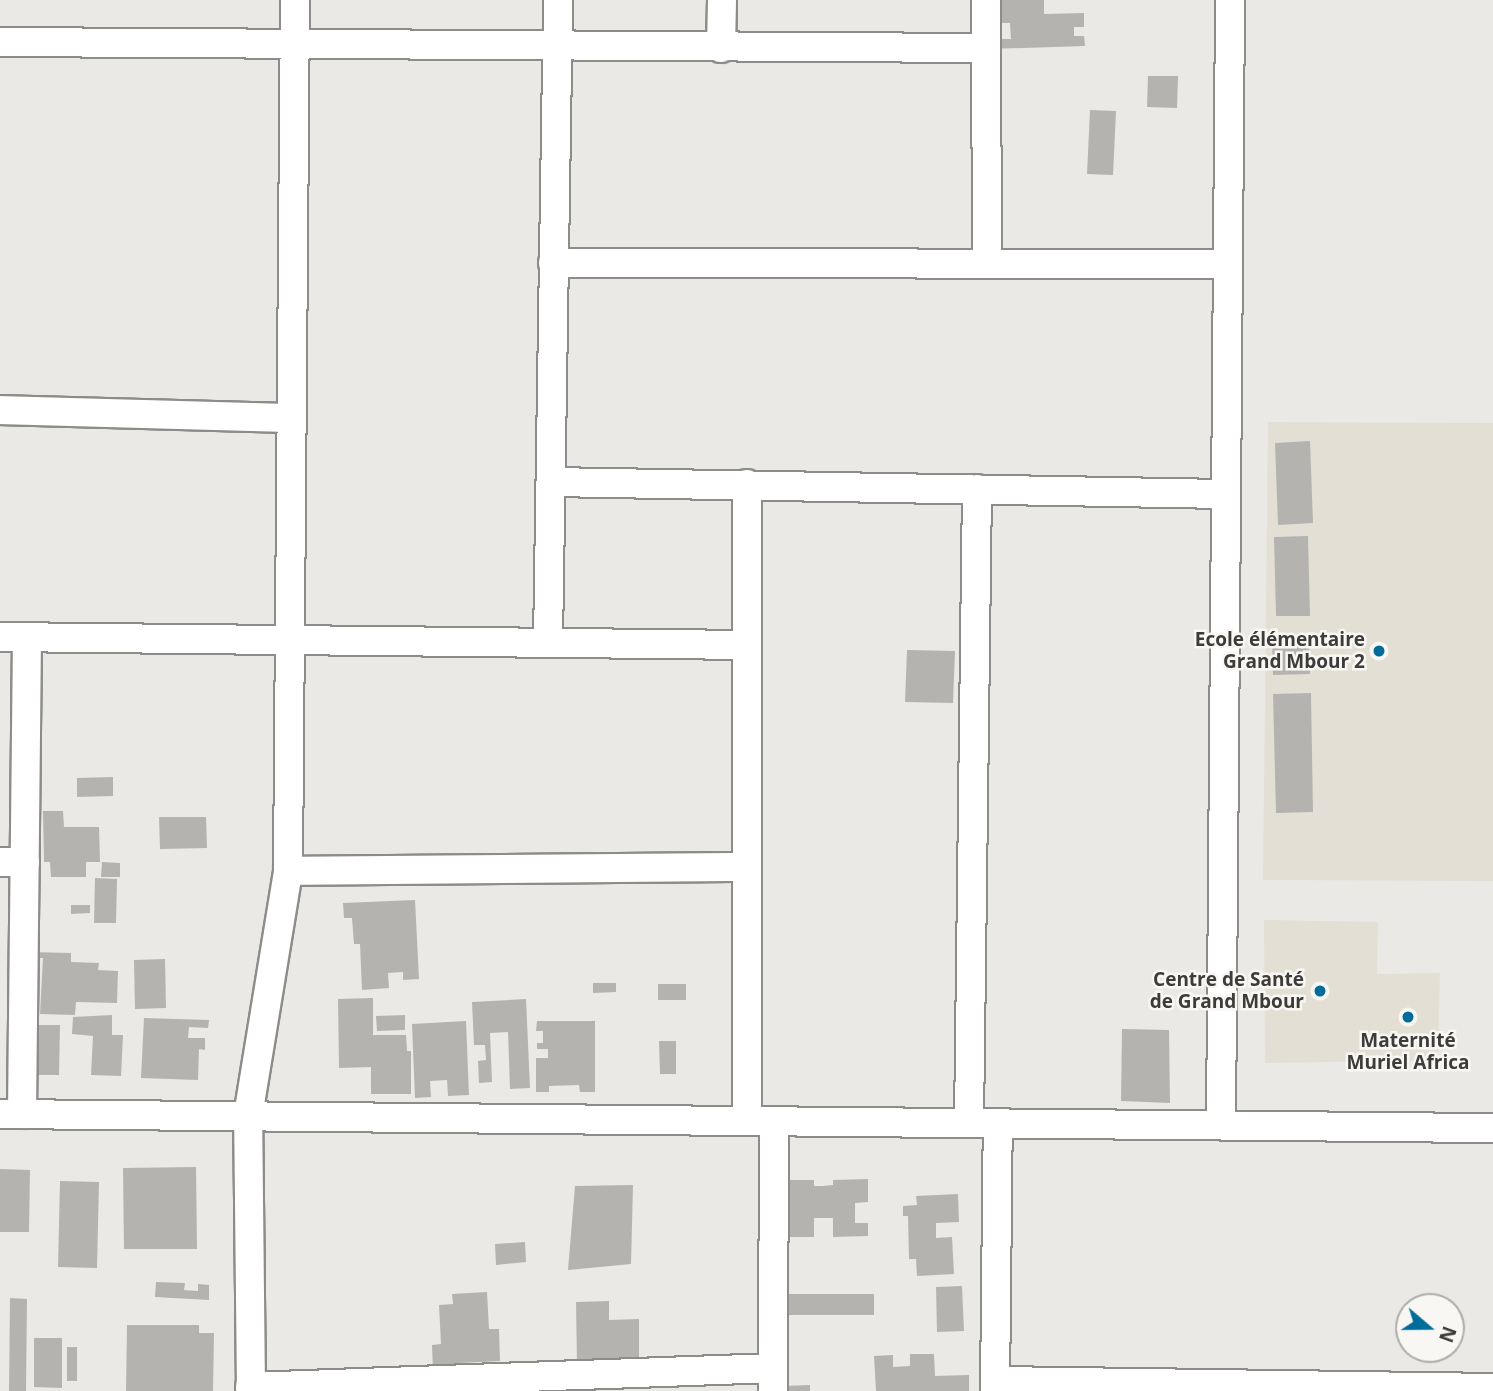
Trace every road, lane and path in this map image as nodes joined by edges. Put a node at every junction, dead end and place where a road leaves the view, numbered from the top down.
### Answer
1 (295, 0) edge
2 (558, 0) edge
3 (722, 0) edge
4 (986, 0) edge
5 (1230, 0) edge
6 (0, 42) edge
7 (295, 44) junction
8 (557, 45) junction
9 (721, 48) junction
10 (985, 48) junction
11 (553, 263) junction
12 (987, 263) junction
13 (1228, 264) junction
14 (0, 410) edge
15 (292, 418) junction
16 (551, 482) junction
17 (747, 484) junction
18 (977, 489) junction
19 (1226, 494) junction
20 (14, 637) edge
21 (290, 640) junction
22 (548, 643) junction
23 (747, 645) junction
24 (12, 862) edge
25 (747, 867) junction
26 (288, 871) junction
27 (11, 1114) edge
28 (248, 1116) junction
29 (760, 1121) junction
30 (969, 1123) junction
31 (998, 1123) junction
32 (1221, 1125) junction
33 (1493, 1128) edge
34 (773, 1380) edge
35 (995, 1386) edge
36 (1493, 1388) edge
37 (250, 1389) edge

1 - 7 street
2 - 8 street
3 - 9 street
4 - 10 street
5 - 13 street
6 - 7 street
7 - 8 street
7 - 15 street
8 - 9 street
8 - 11 street
9 - 10 street
10 - 12 street
11 - 12 street
11 - 16 street
12 - 13 street
13 - 19 street
14 - 15 street
15 - 21 street
16 - 17 street
16 - 22 street
17 - 18 street
17 - 23 street
18 - 19 street
18 - 30 street
19 - 32 street
20 - 21 street
20 - 24 street
21 - 22 street
21 - 26 street
22 - 23 street
23 - 25 street
24 - 27 street
25 - 26 street
25 - 29 street
26 - 28 street
27 - 28 street
28 - 29 street
28 - 37 street
29 - 30 street
29 - 34 street
30 - 31 street
31 - 32 street
31 - 35 street
32 - 33 street
34 - 37 street
35 - 36 street

